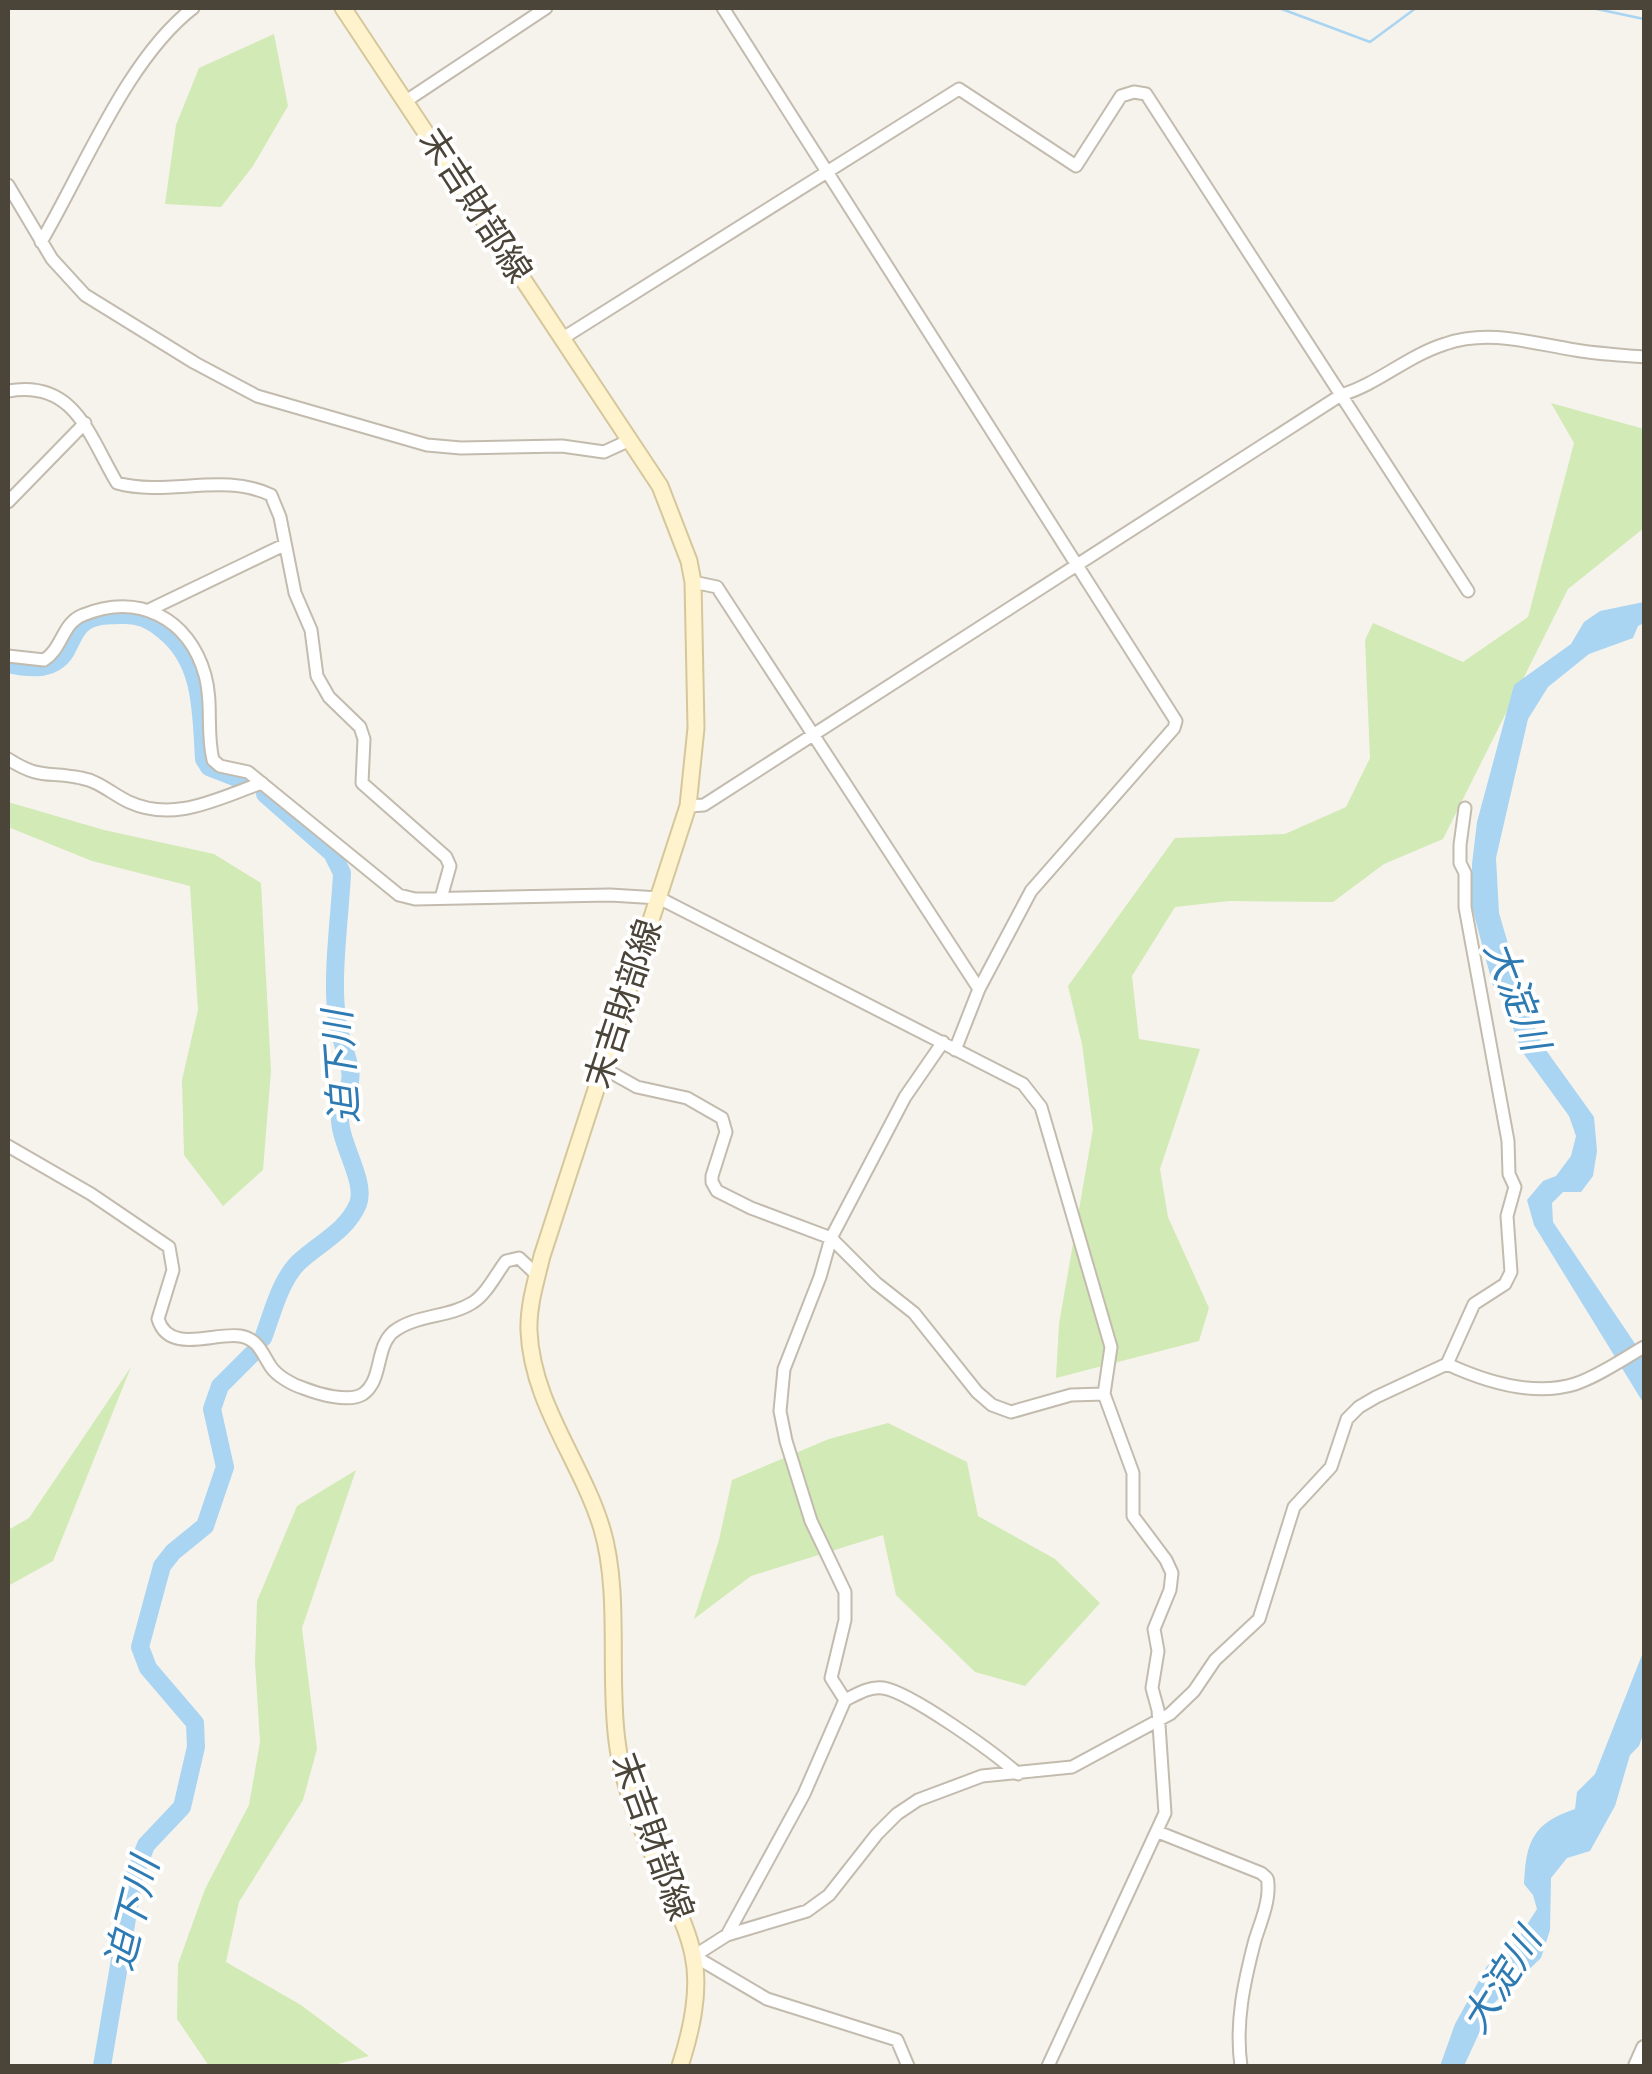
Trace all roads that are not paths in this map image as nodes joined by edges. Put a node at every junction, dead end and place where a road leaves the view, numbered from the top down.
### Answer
1 (193, 8) edge
2 (343, 8) edge
3 (546, 8) edge
4 (723, 8) edge
5 (406, 101) junction
6 (826, 171) junction
7 (8, 184) edge
8 (41, 242) junction
9 (562, 338) junction
10 (1644, 357) edge
11 (8, 391) edge
12 (1341, 395) junction
13 (85, 424) junction
14 (630, 440) junction
15 (8, 502) edge
16 (284, 545) junction
17 (1076, 564) junction
18 (694, 582) junction
19 (1468, 591) dead end
20 (151, 610) junction
21 (8, 656) edge
22 (812, 734) junction
23 (8, 759) edge
24 (262, 782) junction
25 (688, 806) junction
26 (1465, 808) dead end
27 (441, 898) junction
28 (659, 898) junction
29 (979, 989) junction
30 (943, 1042) junction
31 (955, 1050) junction
32 (602, 1068) junction
33 (8, 1146) edge
34 (831, 1238) junction
35 (537, 1275) junction
36 (1644, 1347) edge
37 (1447, 1364) junction
38 (1104, 1394) junction
39 (845, 1700) junction
40 (1158, 1718) junction
41 (1018, 1774) junction
42 (1158, 1832) junction
43 (727, 1934) junction
44 (694, 1956) junction
45 (1644, 2048) edge
46 (680, 2066) edge
47 (908, 2066) edge
48 (1048, 2066) edge
49 (1241, 2066) edge
50 (1636, 2066) edge

1 - 8 street
2 - 5 main road, 末吉財部線
3 - 5 street
4 - 6 street
5 - 9 main road, 末吉財部線
6 - 9 street
6 - 12 street
6 - 17 street
7 - 8 street
8 - 14 street
9 - 14 main road, 末吉財部線
10 - 12 street
11 - 13 street
12 - 17 street
12 - 19 street
13 - 15 street
13 - 16 street
14 - 18 main road, 末吉財部線
16 - 20 street
16 - 27 street
17 - 22 street
17 - 29 street
18 - 22 street
18 - 25 main road, 末吉財部線
20 - 21 street
20 - 24 street
22 - 25 street
22 - 29 street
23 - 24 street
24 - 27 street
25 - 28 main road, 末吉財部線
26 - 37 street
27 - 28 street
28 - 30 street
28 - 32 main road, 末吉財部線
29 - 31 street
30 - 31 street
30 - 34 street
31 - 38 street
32 - 34 street
32 - 35 main road, 末吉財部線
33 - 35 street
34 - 38 street
34 - 39 street
35 - 44 main road, 末吉財部線
36 - 37 street
37 - 40 street
38 - 40 street
39 - 41 street
39 - 43 street
40 - 41 street
40 - 42 street
41 - 43 street
42 - 48 street
42 - 49 street
43 - 44 street
44 - 46 main road, 末吉財部線
44 - 47 street
45 - 50 street

